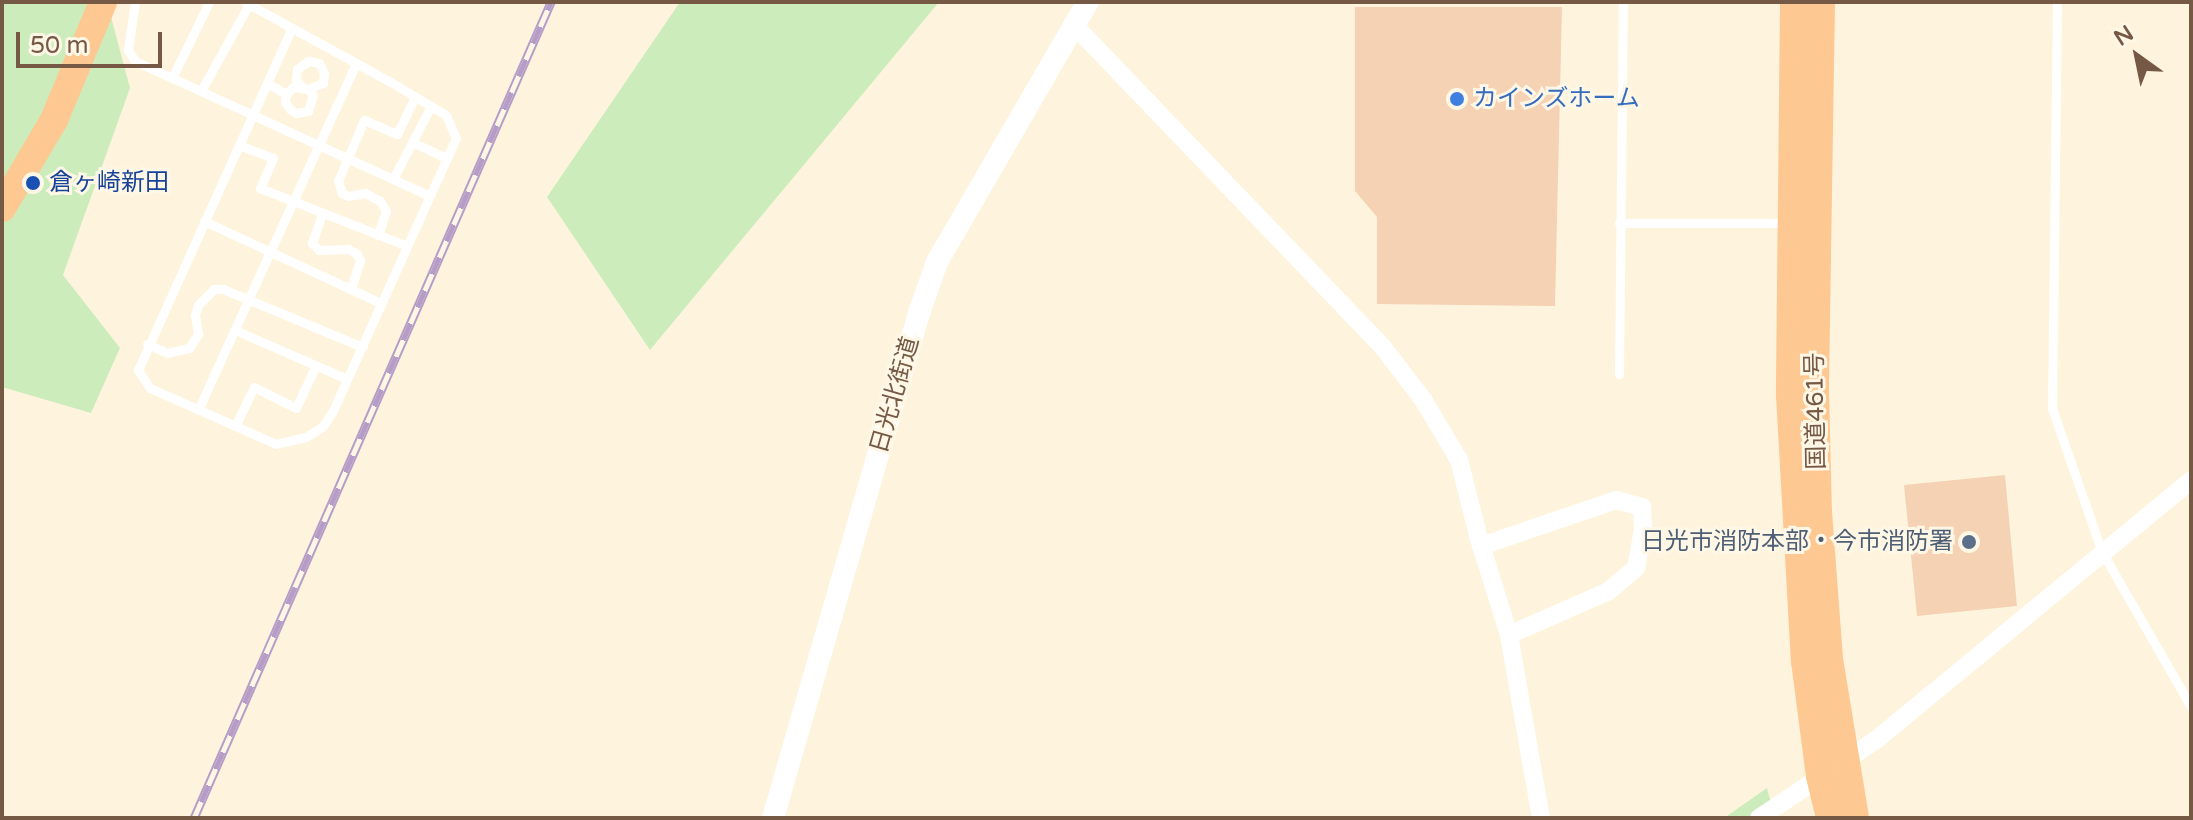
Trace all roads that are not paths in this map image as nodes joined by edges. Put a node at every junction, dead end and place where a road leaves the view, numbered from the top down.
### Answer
1 (103, 2) edge
2 (135, 2) edge
3 (209, 2) edge
4 (1088, 2) edge
5 (1623, 2) edge
6 (1794, 2) edge
7 (1821, 2) edge
8 (2057, 2) edge
9 (247, 3) edge
10 (1075, 26) junction
11 (292, 28) junction
12 (356, 63) junction
13 (172, 78) junction
14 (324, 81) junction
15 (267, 83) junction
16 (304, 87) junction
17 (344, 89) junction
18 (201, 91) junction
19 (286, 94) junction
20 (415, 97) junction
21 (431, 106) junction
22 (252, 115) junction
23 (412, 142) junction
24 (239, 145) junction
25 (319, 145) junction
26 (345, 157) junction
27 (447, 158) junction
28 (393, 179) junction
29 (430, 196) junction
30 (293, 202) junction
31 (3, 204) edge
32 (322, 214) junction
33 (204, 221) junction
34 (1619, 223) junction
35 (1790, 223) junction
36 (378, 235) junction
37 (407, 246) junction
38 (270, 251) junction
39 (351, 289) junction
40 (249, 297) junction
41 (381, 303) junction
42 (235, 330) junction
43 (147, 344) junction
44 (362, 347) junction
45 (316, 365) junction
46 (1619, 374) dead end
47 (347, 379) junction
48 (198, 410) junction
49 (235, 426) junction
50 (2191, 480) edge
51 (1481, 546) junction
52 (2102, 552) junction
53 (1509, 635) junction
54 (2191, 707) edge
55 (1832, 768) junction
56 (773, 818) edge
57 (1541, 818) edge
58 (1759, 818) edge
59 (1830, 818) edge
60 (1855, 818) edge

1 - 31 highway
2 - 13 lane
3 - 13 lane
4 - 10 street, 日光北街道
5 - 34 lane
6 - 35 highway, 国道461号
7 - 55 highway, 国道461号
8 - 52 lane
9 - 11 lane
9 - 18 lane
10 - 51 street
10 - 56 street, 日光北街道
11 - 12 lane
11 - 15 lane
12 - 17 lane
12 - 20 lane
13 - 18 lane
14 - 16 lane
14 - 16 lane
14 - 17 lane
15 - 19 lane
15 - 22 lane
16 - 19 lane
16 - 19 lane
17 - 25 lane
18 - 22 lane
20 - 21 lane
20 - 26 lane
21 - 23 lane
21 - 27 lane
22 - 24 lane
22 - 25 lane
23 - 27 lane
23 - 28 lane
24 - 30 lane
24 - 33 lane
25 - 26 lane
25 - 30 lane
26 - 28 lane
26 - 36 lane
27 - 29 lane
28 - 29 lane
29 - 37 lane
30 - 32 lane
30 - 38 lane
32 - 36 lane
32 - 39 lane
33 - 38 lane
33 - 43 lane
34 - 35 lane
34 - 46 lane
35 - 55 highway, 国道461号
36 - 37 lane
37 - 41 lane
38 - 39 lane
38 - 40 lane
39 - 41 lane
40 - 42 lane
40 - 43 lane
40 - 44 lane
41 - 44 lane
42 - 45 lane
42 - 48 lane
43 - 48 lane
44 - 47 lane
45 - 47 lane
45 - 49 lane
47 - 49 lane
48 - 49 lane
50 - 52 street
51 - 53 street
51 - 53 street
52 - 54 lane
52 - 55 street
53 - 57 street
55 - 58 street
55 - 59 highway, 国道461号
55 - 60 highway, 国道461号

